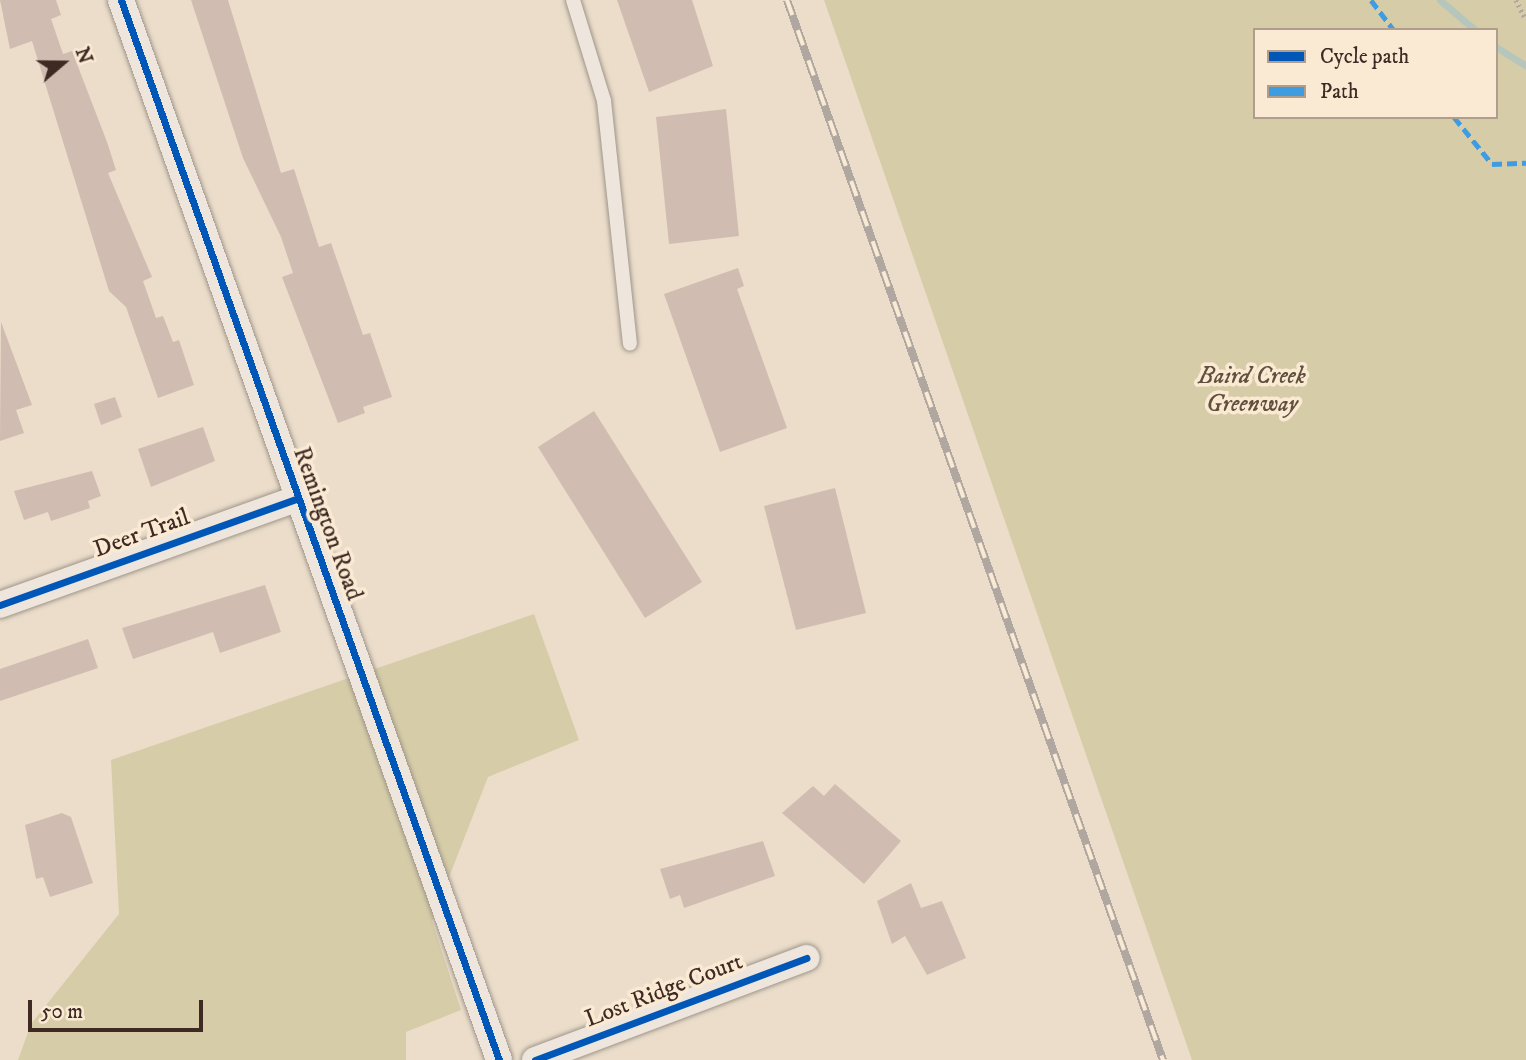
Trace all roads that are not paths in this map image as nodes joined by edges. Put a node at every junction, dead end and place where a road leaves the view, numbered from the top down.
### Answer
1 (121, 0) edge
2 (573, 0) edge
3 (630, 344) dead end
4 (296, 499) junction
5 (0, 605) edge
6 (807, 958) dead end
7 (499, 1060) edge
8 (535, 1060) edge

1 - 4 street, Remington Road
2 - 3 lane
4 - 5 street, Deer Trail
4 - 7 street, Remington Road
6 - 8 street, Lost Ridge Court

